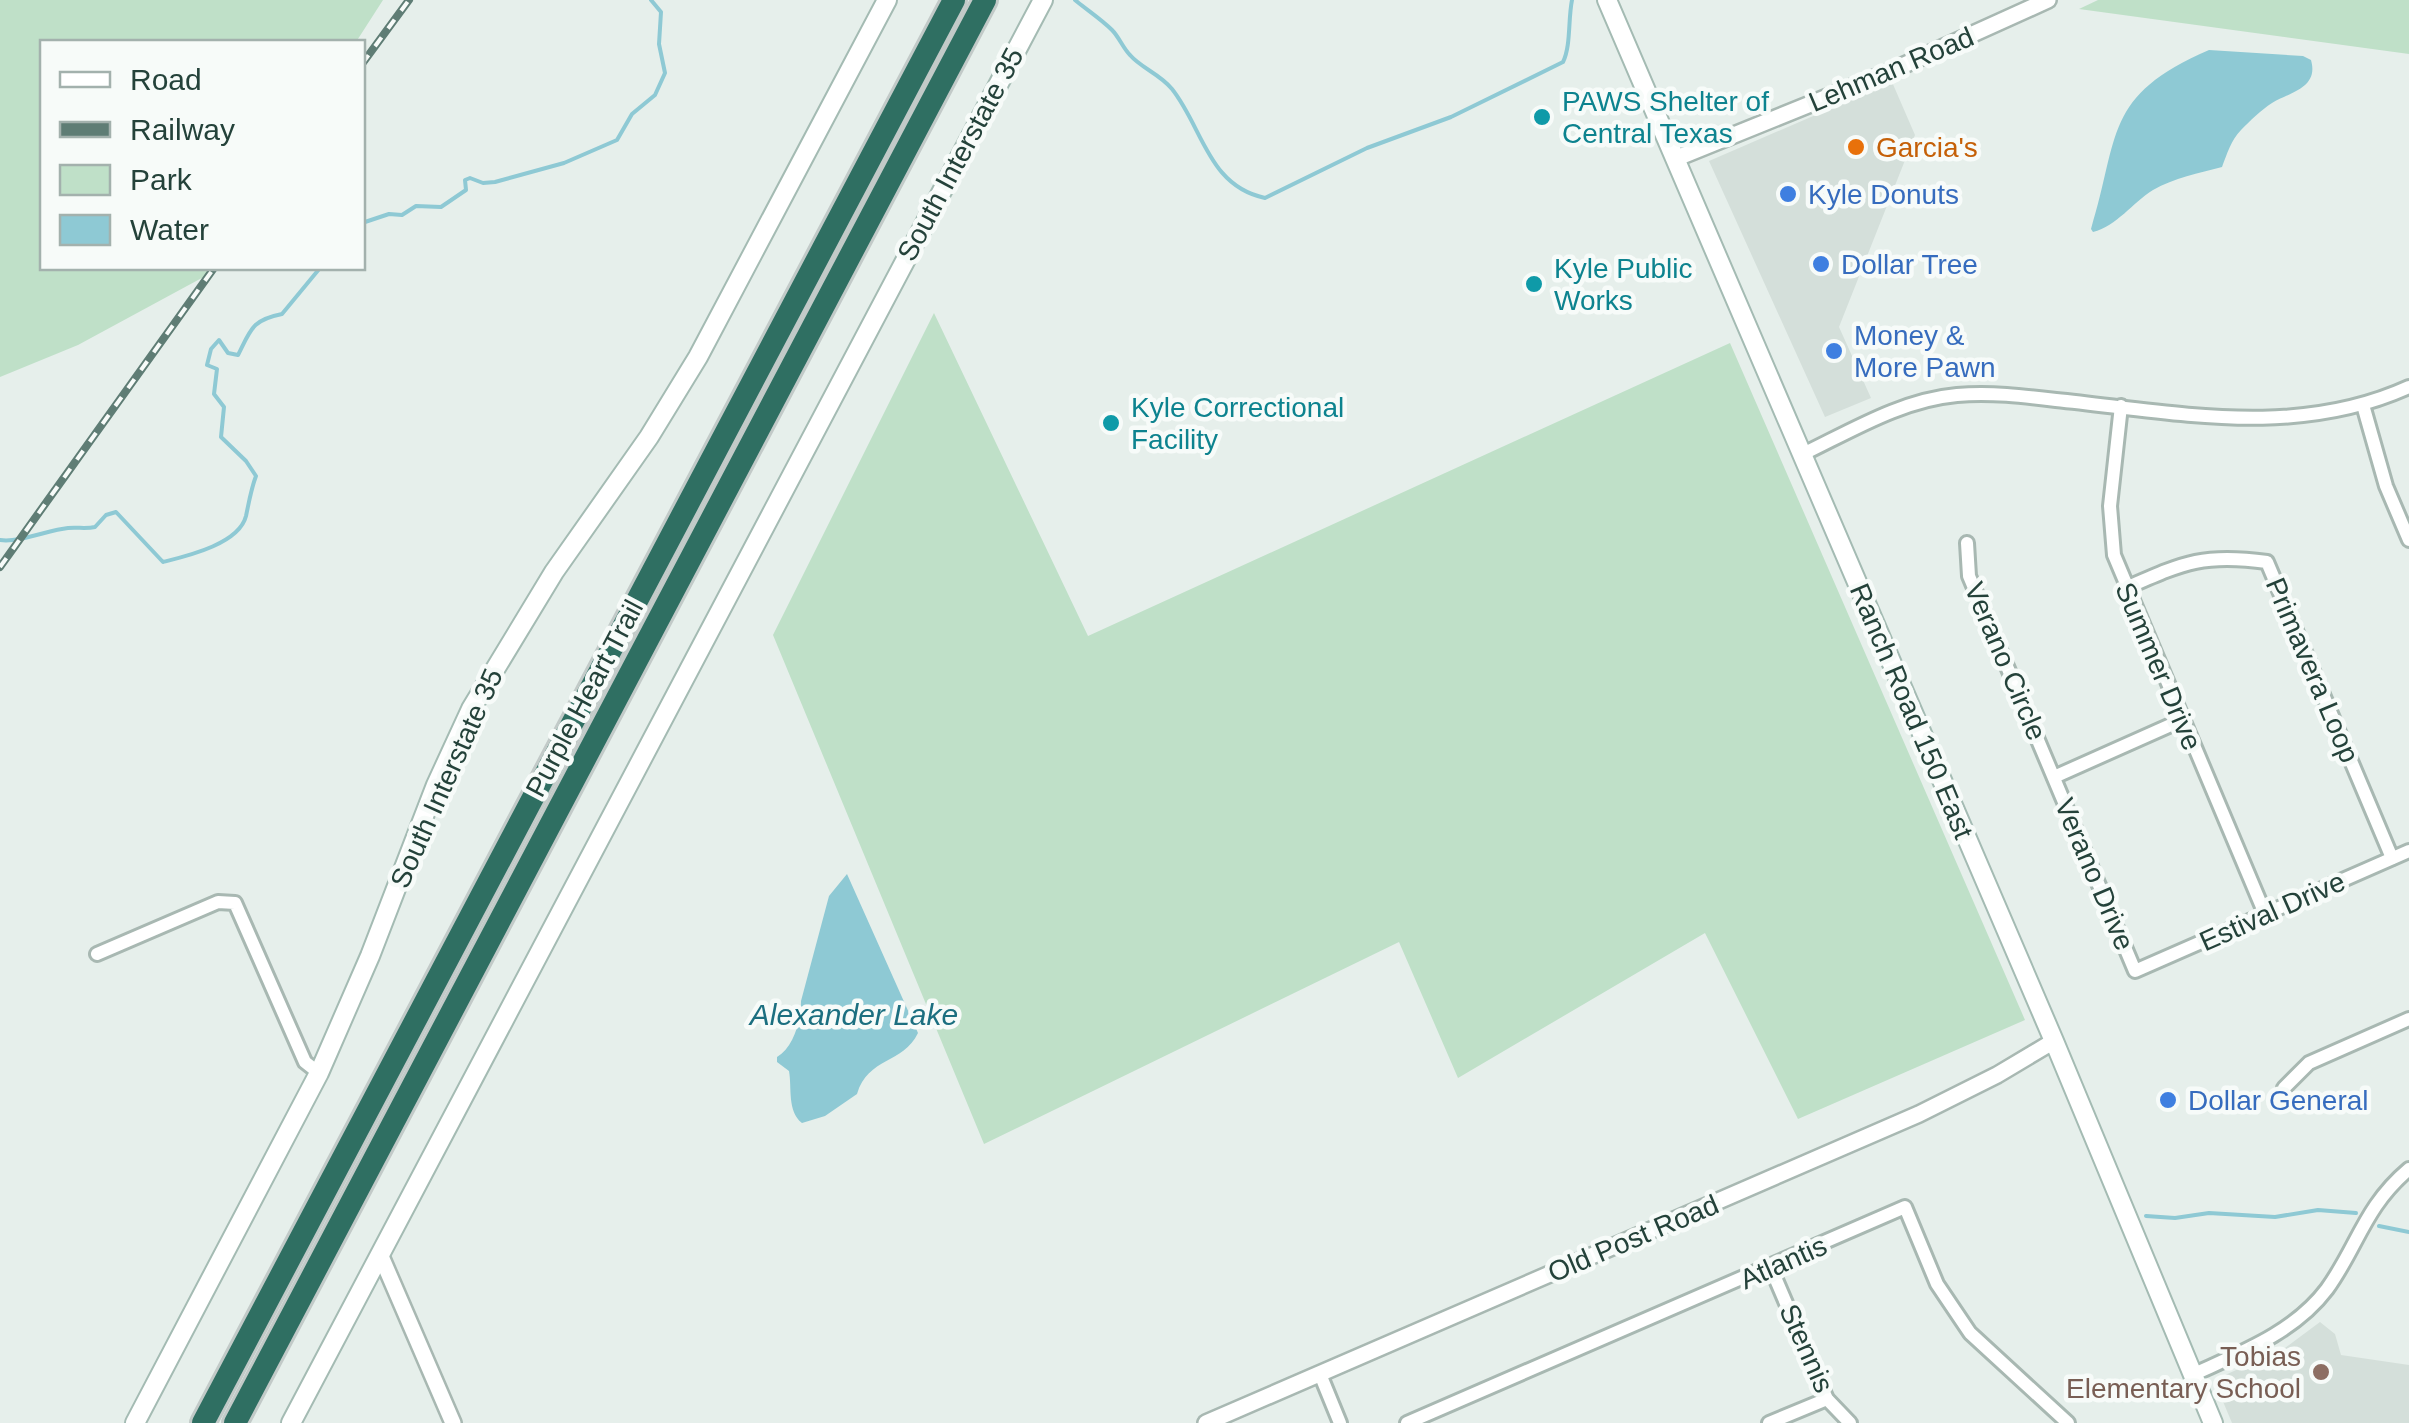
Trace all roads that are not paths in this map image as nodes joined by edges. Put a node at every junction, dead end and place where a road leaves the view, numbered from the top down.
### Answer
1 (887, 0) edge
2 (954, 0) edge
3 (985, 0) edge
4 (1043, 0) edge
5 (1607, 0) edge
6 (2048, 0) edge
7 (1676, 158) junction
8 (2409, 387) edge
9 (2362, 405) junction
10 (2121, 406) junction
11 (1802, 454) junction
12 (2409, 540) edge
13 (1967, 543) dead end
14 (2126, 588) junction
15 (2182, 720) junction
16 (2054, 777) junction
17 (2409, 850) edge
18 (2392, 858) junction
19 (2265, 914) junction
20 (97, 954) dead end
21 (2135, 971) joint
22 (2409, 1020) edge
23 (2054, 1041) junction
24 (319, 1073) junction
25 (2284, 1088) dead end
26 (2409, 1169) edge
27 (380, 1254) junction
28 (1771, 1268) junction
29 (1320, 1374) junction
30 (2192, 1375) junction
31 (1826, 1398) junction
32 (135, 1423) edge
33 (204, 1423) edge
34 (235, 1423) edge
35 (290, 1423) edge
36 (452, 1423) edge
37 (1206, 1423) edge
38 (1340, 1423) edge
39 (1407, 1423) edge
40 (1769, 1423) edge
41 (1850, 1423) edge
42 (2068, 1423) edge
43 (2213, 1423) edge

1 - 24 main road, South Interstate 35
2 - 33 highway, Purple Heart Trail
3 - 34 highway, Purple Heart Trail
4 - 27 main road, South Interstate 35
5 - 7 main road, Ranch Road 150 East
6 - 7 street, Lehman Road
7 - 11 main road, Ranch Road 150 East
8 - 9 street
9 - 10 street
9 - 12 street
10 - 11 street
10 - 14 street, Summer Drive
11 - 23 main road, Ranch Road 150 East
13 - 16 street, Verano Circle
14 - 15 street, Summer Drive
14 - 18 street, Primavera Loop
15 - 16 street
15 - 19 street, Summer Drive
16 - 21 street, Verano Drive
17 - 18 street, Estival Drive
18 - 19 street, Estival Drive
19 - 21 street, Estival Drive
20 - 24 street
22 - 25 street
23 - 29 street, Old Post Road
23 - 30 main road, Ranch Road 150 East
24 - 32 main road, South Interstate 35
26 - 30 street
27 - 35 main road, South Interstate 35
27 - 36 street
28 - 31 street, Stennis
28 - 39 street, Atlantis
28 - 42 street, Atlantis
29 - 37 street, Old Post Road
29 - 38 street
30 - 43 main road, Ranch Road 150 East
31 - 40 street
31 - 41 street, Stennis

